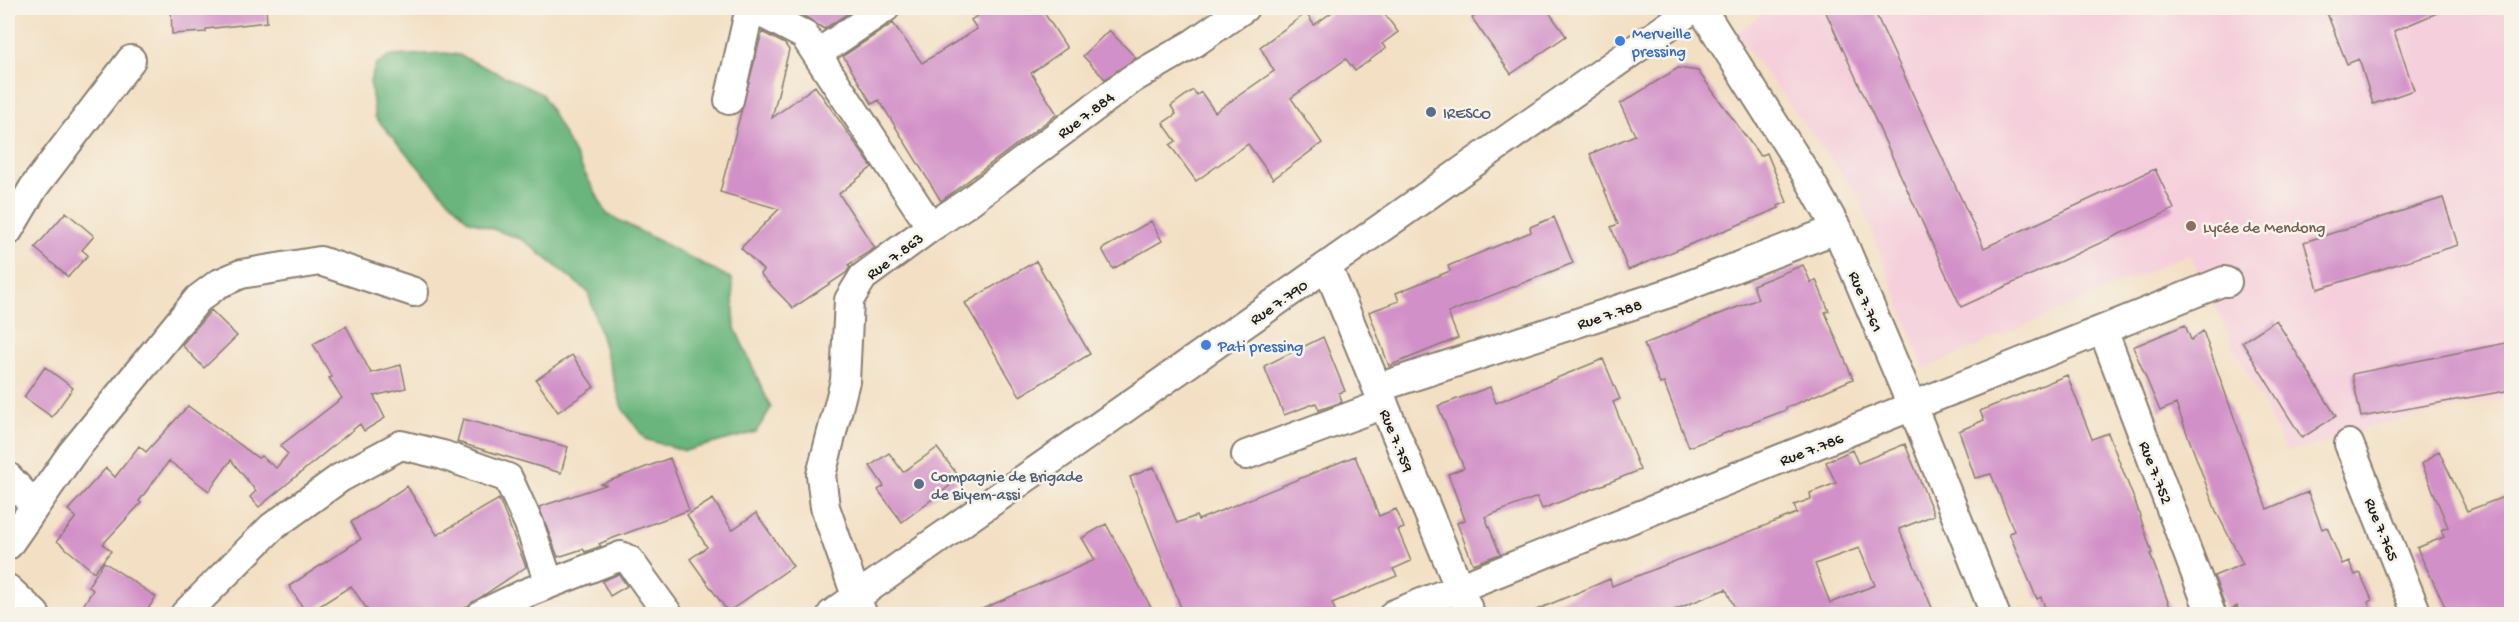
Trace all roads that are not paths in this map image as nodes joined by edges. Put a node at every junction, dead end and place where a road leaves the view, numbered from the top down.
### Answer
1 (751, 8) edge
2 (885, 8) edge
3 (1244, 8) edge
4 (1694, 8) edge
5 (1701, 8) edge
6 (817, 54) junction
7 (131, 60) dead end
8 (729, 100) dead end
9 (931, 227) junction
10 (1837, 229) junction
11 (8, 231) edge
12 (1327, 266) junction
13 (2227, 282) dead end
14 (414, 292) dead end
15 (2103, 330) junction
16 (1380, 396) junction
17 (1913, 408) junction
18 (2349, 444) dead end
19 (1246, 455) dead end
20 (8, 477) edge
21 (35, 506) junction
22 (8, 545) edge
23 (549, 584) junction
24 (1459, 588) junction
25 (8, 589) edge
26 (859, 606) edge
27 (35, 615) edge
28 (185, 615) edge
29 (482, 615) edge
30 (668, 615) edge
31 (832, 615) edge
32 (1394, 615) edge
33 (1470, 615) edge
34 (1995, 615) edge
35 (2211, 615) edge
36 (2417, 615) edge

1 - 6 street, Rue 7.863
1 - 8 street
2 - 6 street
3 - 9 street, Rue 7.884
4 - 12 street, Rue 7.790
5 - 10 street, Rue 7.761
6 - 9 street, Rue 7.863
7 - 11 street
9 - 26 street, Rue 7.863
10 - 16 street, Rue 7.788
10 - 17 street, Rue 7.761
12 - 16 street, Rue 7.759
12 - 26 street, Rue 7.790
13 - 15 street, Rue 7.786
14 - 21 street
15 - 17 street, Rue 7.786
15 - 35 street, Rue 7.752
16 - 19 street, Rue 7.788
16 - 24 street, Rue 7.759
17 - 24 street, Rue 7.786
17 - 34 street, Rue 7.761
18 - 36 street, Rue 7.765
20 - 21 street
21 - 22 street
23 - 28 street
23 - 29 street
23 - 30 street
24 - 32 street, Rue 7.786
24 - 33 street, Rue 7.759
25 - 27 street
26 - 31 street, Rue 7.790

